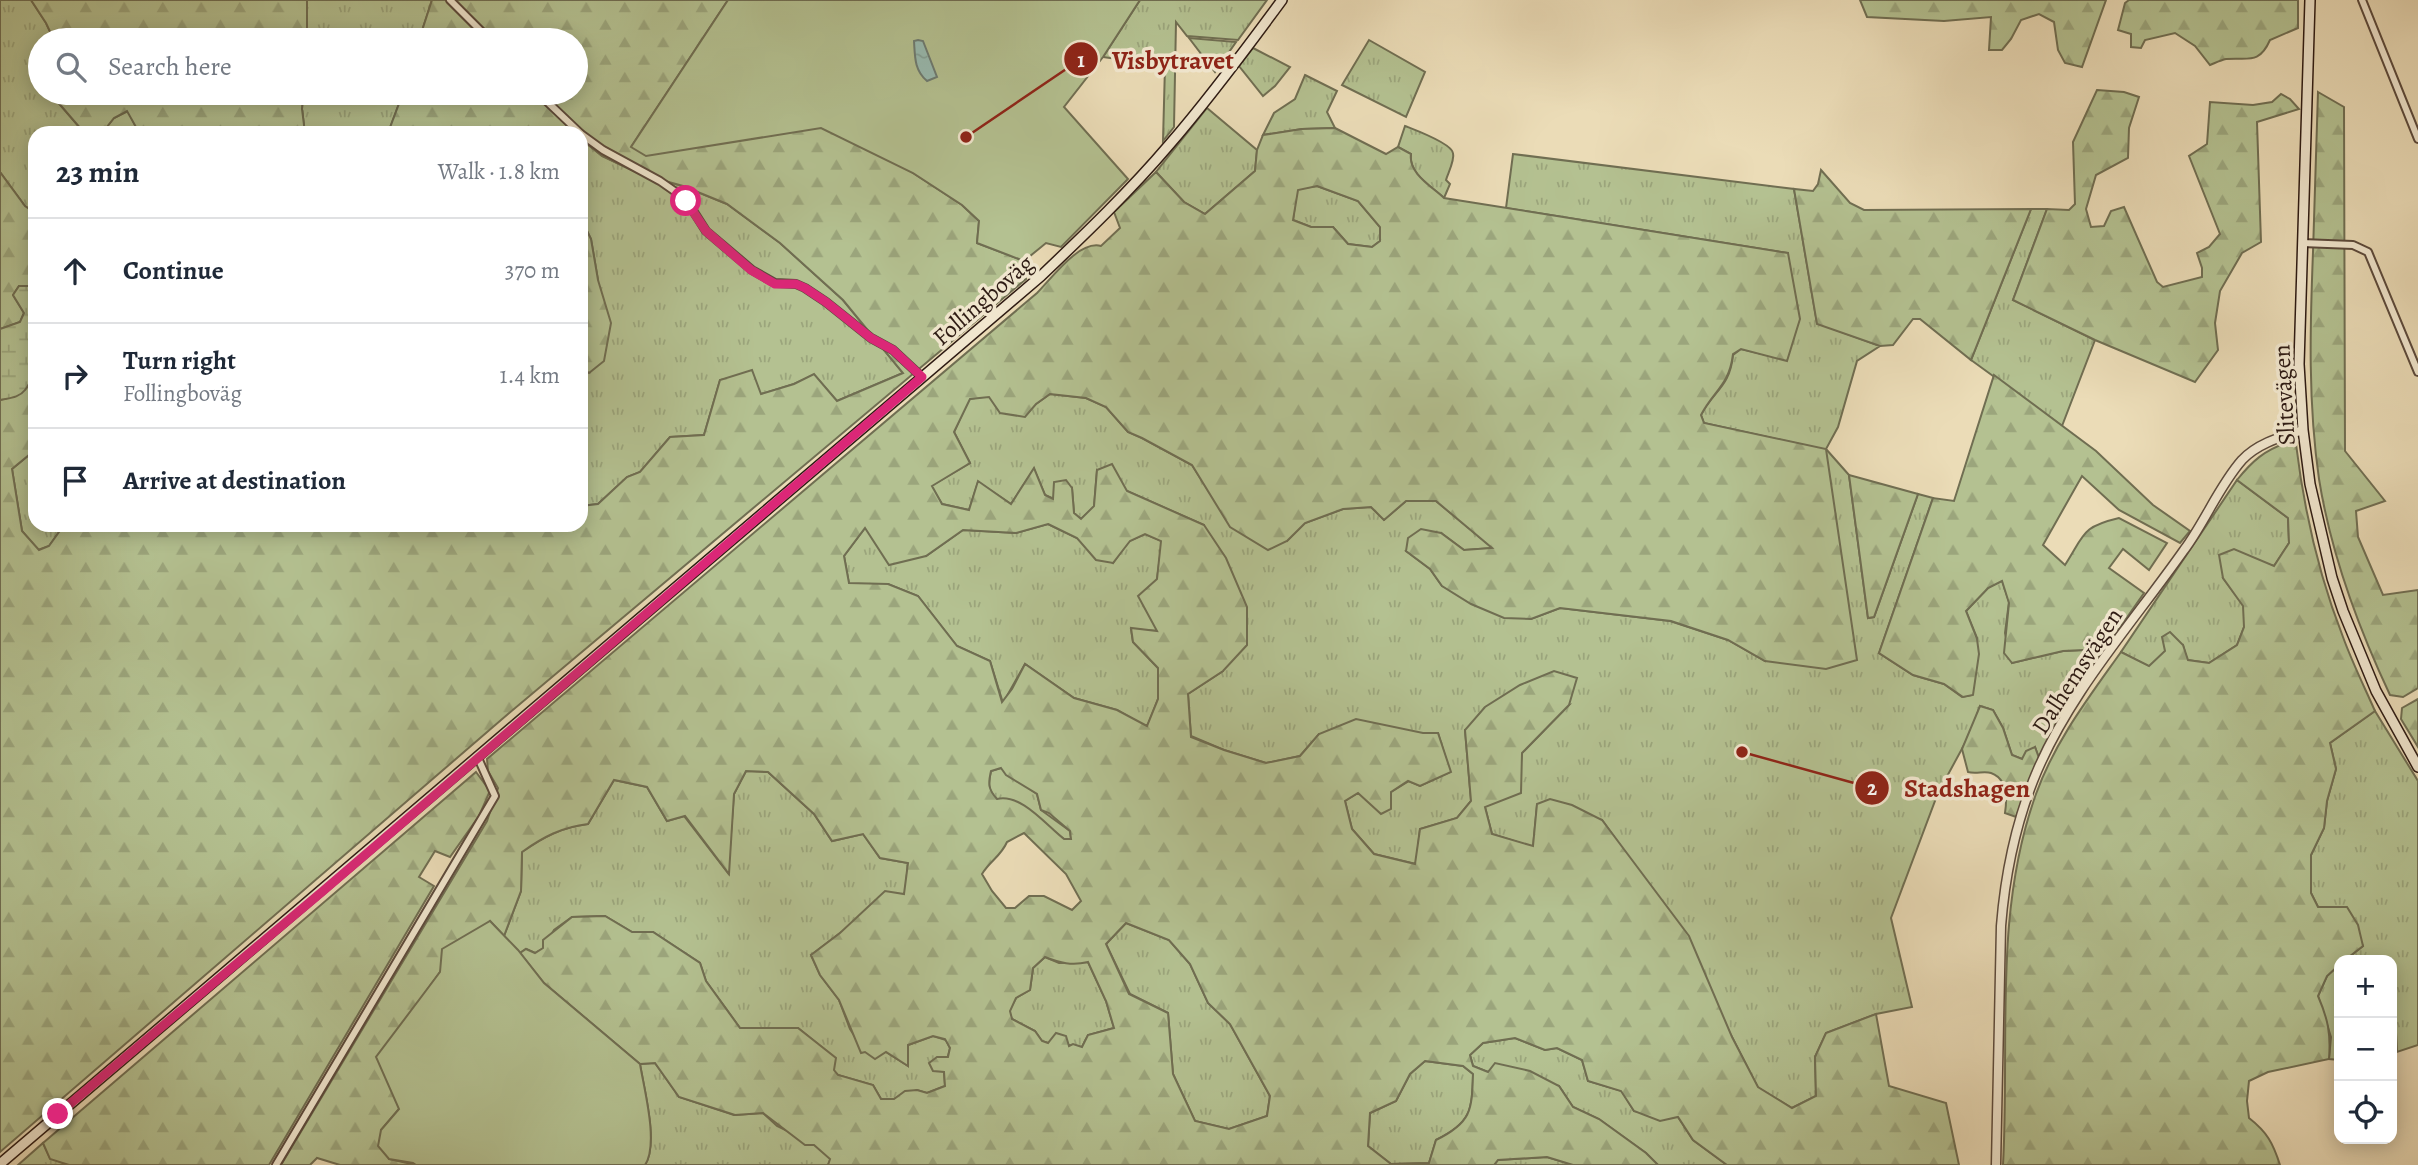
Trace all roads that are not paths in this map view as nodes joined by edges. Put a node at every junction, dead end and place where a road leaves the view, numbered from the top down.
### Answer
1 (450, 0) edge
2 (1282, 0) edge
3 (2310, 0) edge
4 (2362, 0) edge
5 (478, 28) edge
6 (550, 105) edge
7 (2418, 113) edge
8 (2408, 116) junction
9 (572, 126) edge
10 (2418, 139) edge
11 (588, 140) edge
12 (2302, 243) junction
13 (2418, 372) edge
14 (922, 377) junction
15 (2303, 430) junction
16 (478, 758) junction
17 (2418, 767) edge
18 (0, 1164) edge
19 (276, 1165) edge
20 (1996, 1165) edge

1 - 5 street
2 - 14 main road, Follingboväg
3 - 12 main road, Slitevägen
4 - 8 street
6 - 9 street
7 - 8 street
8 - 10 street
11 - 14 street
12 - 13 street
12 - 15 main road, Slitevägen
14 - 16 main road, Follingboväg
15 - 17 main road, Slitevägen
15 - 20 street, Dalhemsvägen
16 - 18 main road, Follingboväg
16 - 19 street

